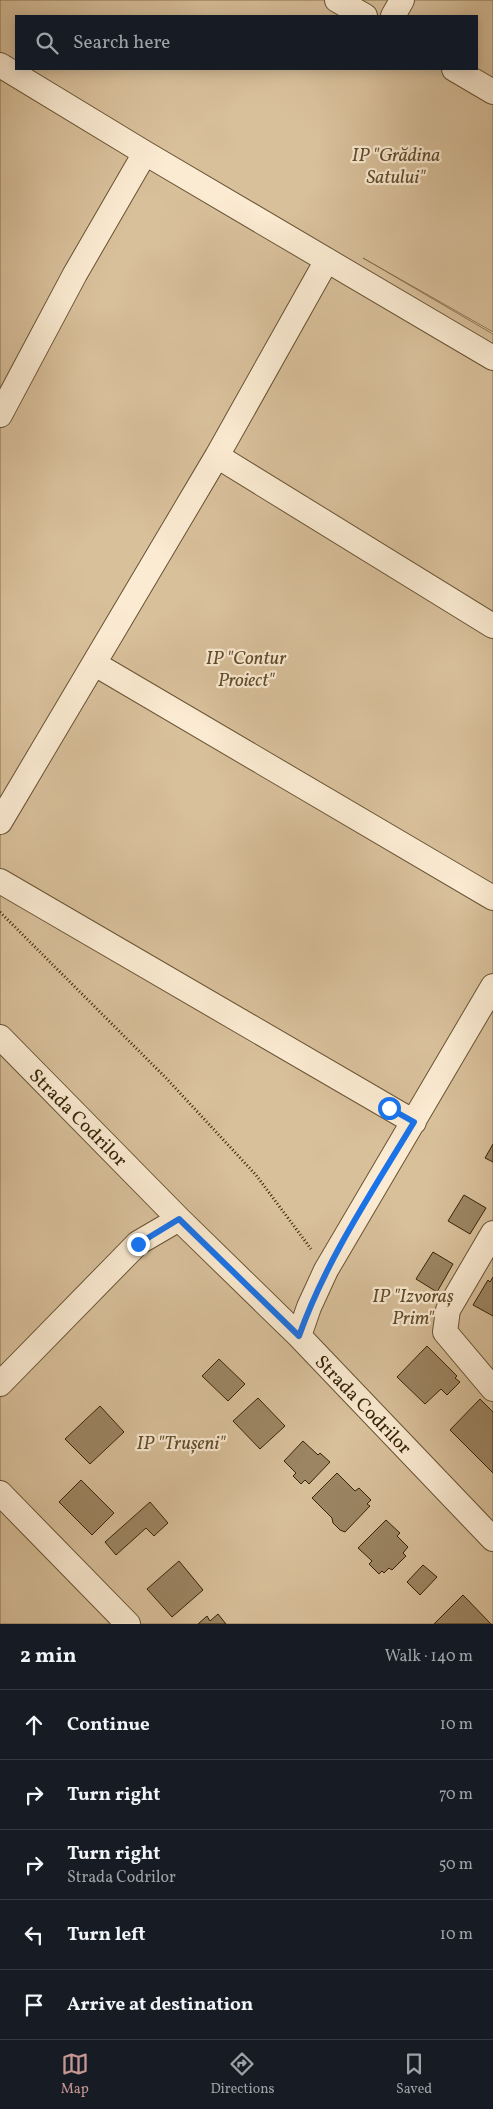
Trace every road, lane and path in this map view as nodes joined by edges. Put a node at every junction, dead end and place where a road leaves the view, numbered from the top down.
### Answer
1 (337, 0) edge
2 (402, 0) edge
3 (364, 15) edge
4 (394, 15) edge
5 (0, 65) edge
6 (456, 70) edge
7 (493, 92) edge
8 (146, 153) junction
9 (327, 260) junction
10 (493, 358) edge
11 (0, 415) edge
12 (216, 456) junction
13 (493, 626) edge
14 (95, 664) junction
15 (0, 822) edge
16 (0, 881) edge
17 (493, 898) edge
18 (0, 912) edge
19 (493, 986) edge
20 (0, 1037) edge
21 (414, 1122) junction
22 (179, 1219) junction
23 (493, 1233) edge
24 (326, 1270) junction
25 (299, 1336) junction
26 (0, 1384) edge
27 (493, 1389) edge
28 (0, 1493) edge
29 (493, 1539) edge
30 (128, 1624) edge

1 - 3 street
2 - 4 street
5 - 8 street
6 - 7 street
8 - 9 street
8 - 11 street
9 - 10 street
9 - 12 street
12 - 13 street
12 - 14 street
14 - 15 street
14 - 17 street
16 - 21 street
18 - 24 path
19 - 21 street
20 - 22 street, Strada Codrilor
21 - 24 street
22 - 25 street, Strada Codrilor
22 - 26 street
23 - 27 street
24 - 25 street
25 - 29 street, Strada Codrilor
28 - 30 street

